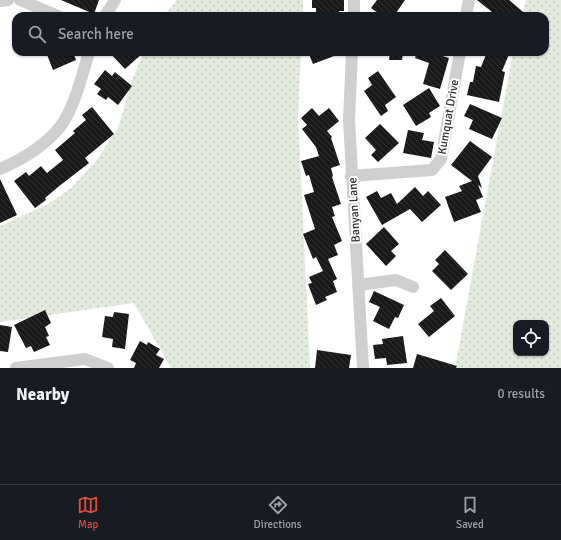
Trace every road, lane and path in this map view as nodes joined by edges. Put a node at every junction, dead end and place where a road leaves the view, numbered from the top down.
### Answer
1 (8, 0) edge
2 (20, 0) edge
3 (115, 0) edge
4 (354, 0) edge
5 (469, 0) edge
6 (0, 1) edge
7 (48, 12) edge
8 (108, 12) edge
9 (354, 12) edge
10 (467, 12) edge
11 (89, 56) edge
12 (352, 56) edge
13 (459, 56) edge
14 (0, 169) edge
15 (352, 176) junction
16 (358, 285) junction
17 (414, 287) dead end
18 (16, 368) edge
19 (108, 368) edge
20 (363, 368) edge

1 - 6 street
2 - 7 street
3 - 8 street
4 - 9 street
5 - 10 street
11 - 14 street
12 - 15 street, Banyan Lane
13 - 15 street, Kumquat Drive
15 - 16 street, Banyan Lane
16 - 17 street
16 - 20 street, Banyan Lane
18 - 19 street

